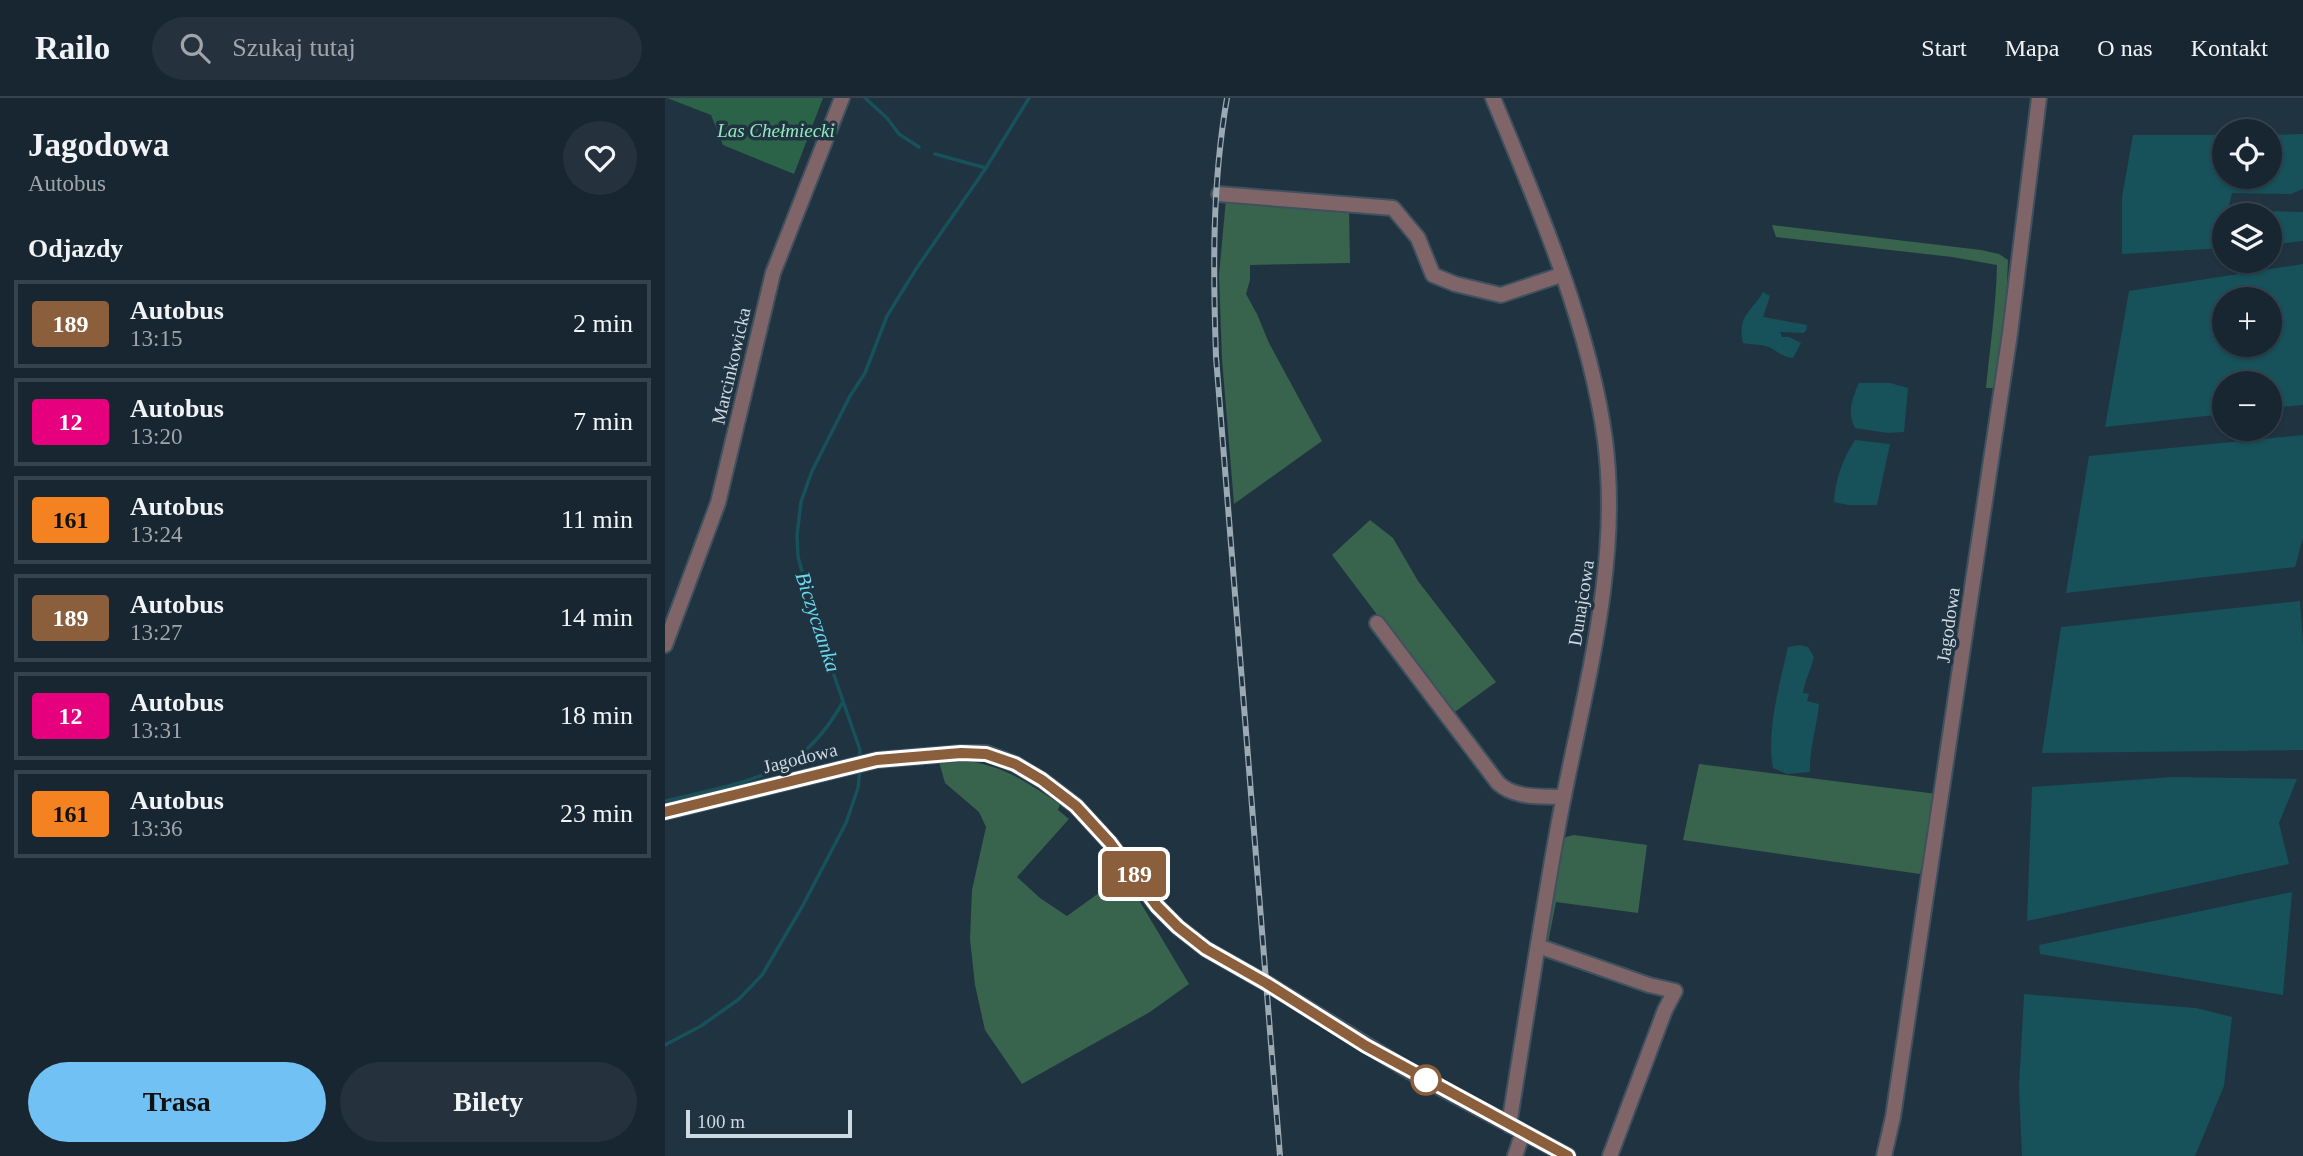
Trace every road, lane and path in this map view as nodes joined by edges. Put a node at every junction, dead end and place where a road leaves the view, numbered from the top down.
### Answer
1 (842, 98) edge
2 (1493, 98) edge
3 (2039, 98) edge
4 (1219, 194) dead end
5 (1561, 275) junction
6 (1377, 623) dead end
7 (665, 645) edge
8 (1564, 797) junction
9 (665, 812) edge
10 (1538, 946) junction
11 (1509, 1125) junction
12 (1523, 1132) junction
13 (1515, 1156) edge
14 (1568, 1156) edge
15 (1610, 1156) edge
16 (1884, 1156) edge

1 - 7 street, Marcinkowicka
2 - 5 street, Dunajcowa
3 - 16 street, Jagodowa
4 - 5 street
5 - 8 street, Dunajcowa
6 - 8 street
8 - 10 street, Dunajcowa
9 - 11 street, Jagodowa
10 - 11 street, Dunajcowa
10 - 15 street
11 - 12 street, Jagodowa
12 - 13 street
12 - 14 street, Jagodowa

